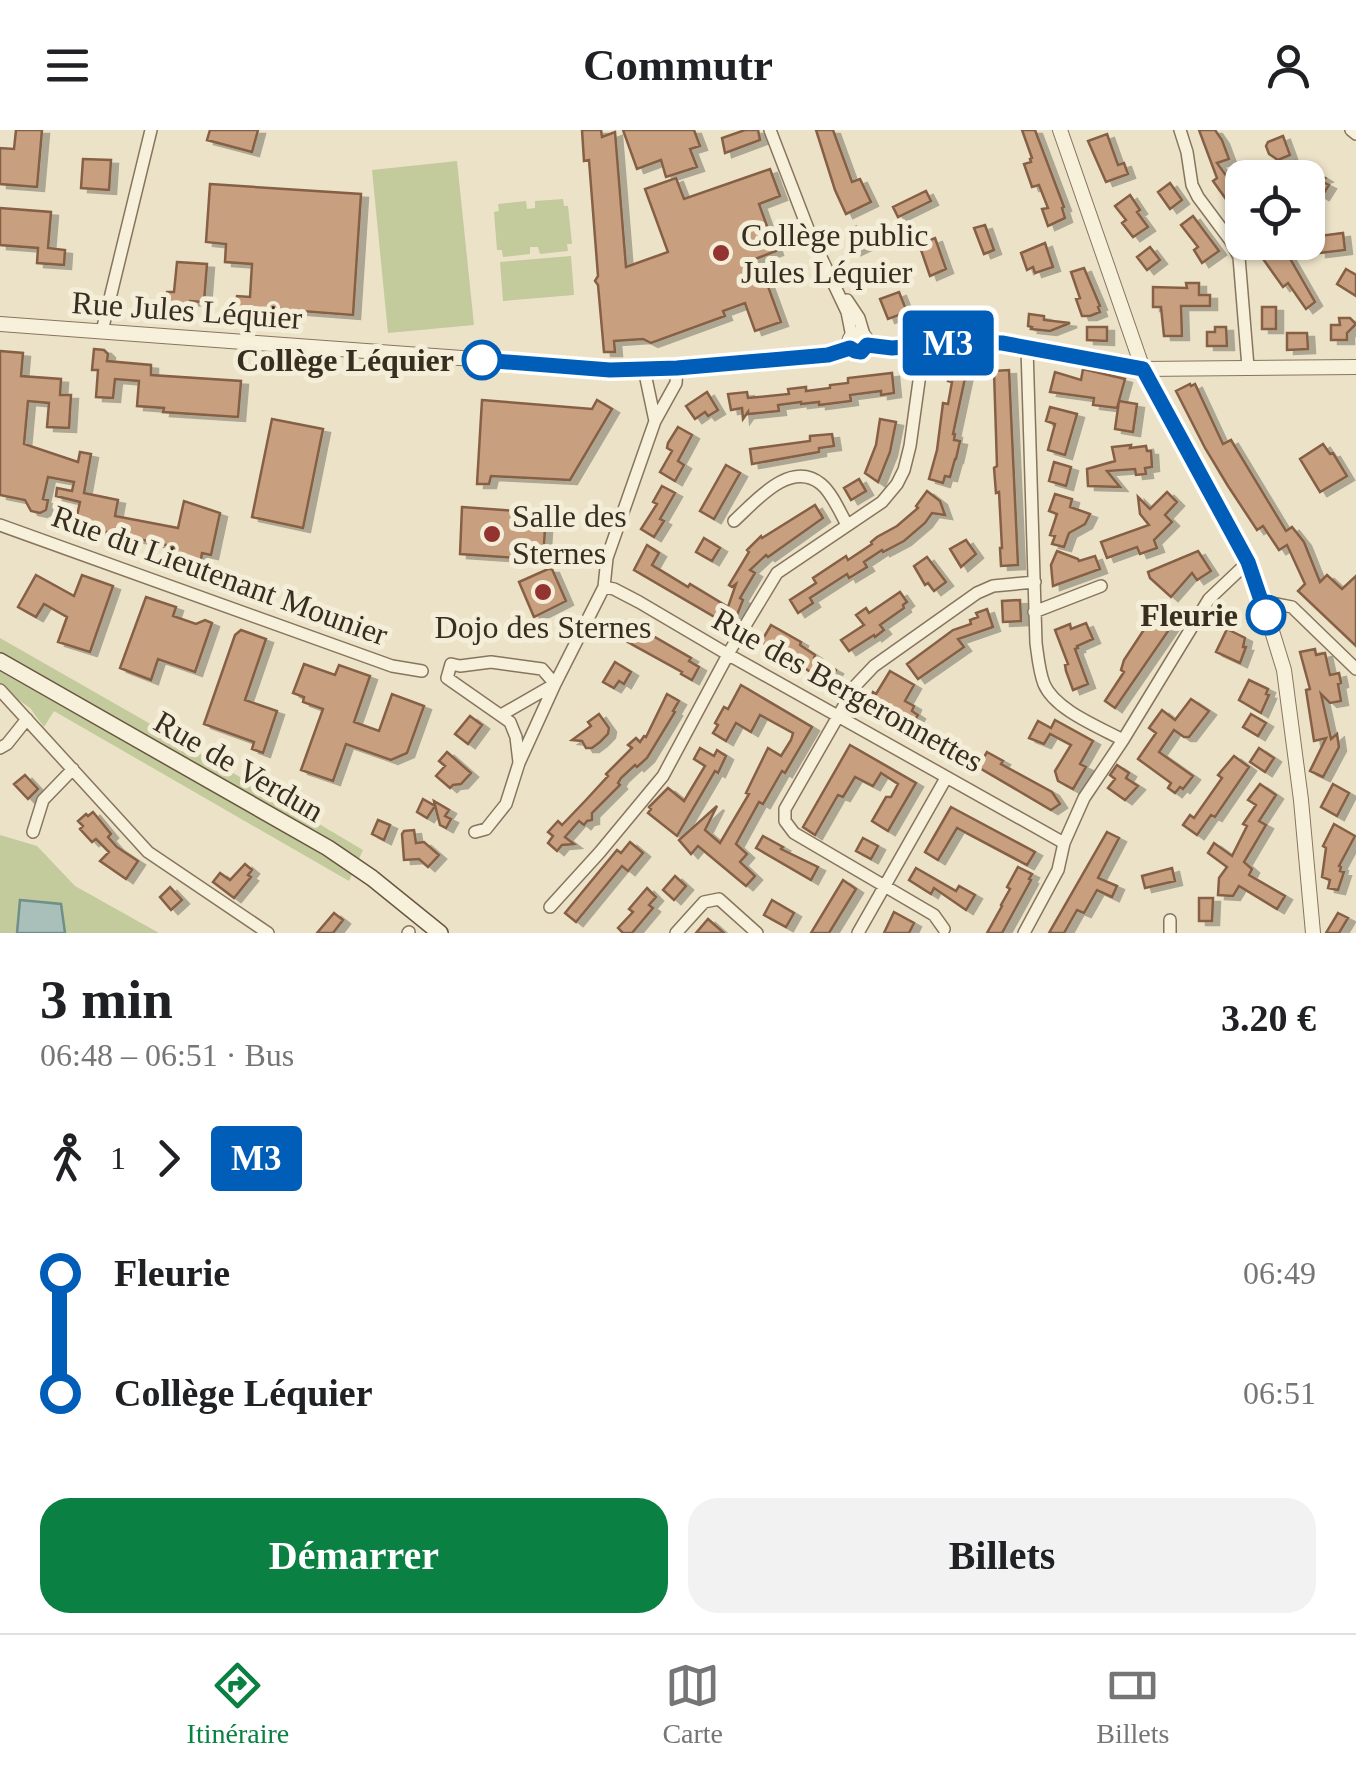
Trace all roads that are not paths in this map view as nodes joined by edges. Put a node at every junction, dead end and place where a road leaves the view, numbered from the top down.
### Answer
1 (151, 130) edge
2 (770, 130) edge
3 (1060, 130) edge
4 (1180, 130) edge
5 (0, 324) edge
6 (102, 331) junction
7 (859, 342) junction
8 (924, 345) junction
9 (1026, 348) junction
10 (1356, 367) edge
11 (677, 368) junction
12 (1248, 368) junction
13 (644, 369) junction
14 (1143, 369) junction
15 (656, 421) junction
16 (734, 521) dead end
17 (0, 525) edge
18 (847, 525) junction
19 (1248, 562) junction
20 (1035, 582) junction
21 (1101, 586) dead end
22 (604, 587) junction
23 (1261, 600) junction
24 (1034, 612) junction
25 (729, 655) junction
26 (0, 661) edge
27 (1356, 669) edge
28 (422, 671) dead end
29 (555, 684) junction
30 (0, 690) edge
31 (501, 715) junction
32 (838, 715) junction
33 (27, 719) junction
34 (1124, 740) junction
35 (0, 748) edge
36 (519, 763) junction
37 (73, 769) junction
38 (946, 778) junction
39 (33, 832) dead end
40 (475, 832) dead end
41 (1064, 844) junction
42 (886, 886) junction
43 (550, 907) dead end
44 (944, 929) dead end
45 (268, 933) edge
46 (440, 933) edge
47 (676, 933) edge
48 (757, 933) edge
49 (858, 933) edge
50 (1024, 933) edge
51 (1313, 933) edge

1 - 6 street
2 - 7 street
3 - 14 street
4 - 12 street
5 - 6 street, Rue Jules Léquier
6 - 13 street, Rue Jules Léquier
7 - 8 street, Rue Jules Léquier
7 - 11 street, Rue Jules Léquier
8 - 9 street, Rue Jules Léquier
8 - 18 street
9 - 14 street, Rue Jules Léquier
9 - 20 street
10 - 12 street, Rue Jules Léquier
11 - 13 street, Rue Jules Léquier
11 - 15 street
12 - 14 street, Rue Jules Léquier
13 - 15 street
14 - 19 street
15 - 22 street
16 - 18 street
17 - 28 street, Rue du Lieutenant Mounier
18 - 25 street
19 - 23 street
19 - 34 street
20 - 24 street
20 - 32 street
21 - 24 street
22 - 25 street, Rue des Bergeronnettes
22 - 29 street
23 - 27 street
23 - 51 street
24 - 34 street
25 - 32 street, Rue des Bergeronnettes
25 - 43 street
26 - 46 main road, Rue de Verdun
29 - 31 street
29 - 31 street
29 - 36 street
30 - 33 street
31 - 36 street
32 - 38 street, Rue des Bergeronnettes
32 - 42 street
33 - 35 street
33 - 37 street
34 - 41 street
36 - 40 street
37 - 39 street
37 - 45 street
38 - 41 street, Rue des Bergeronnettes
38 - 42 street
41 - 50 street
42 - 44 street
42 - 49 street
47 - 48 street

